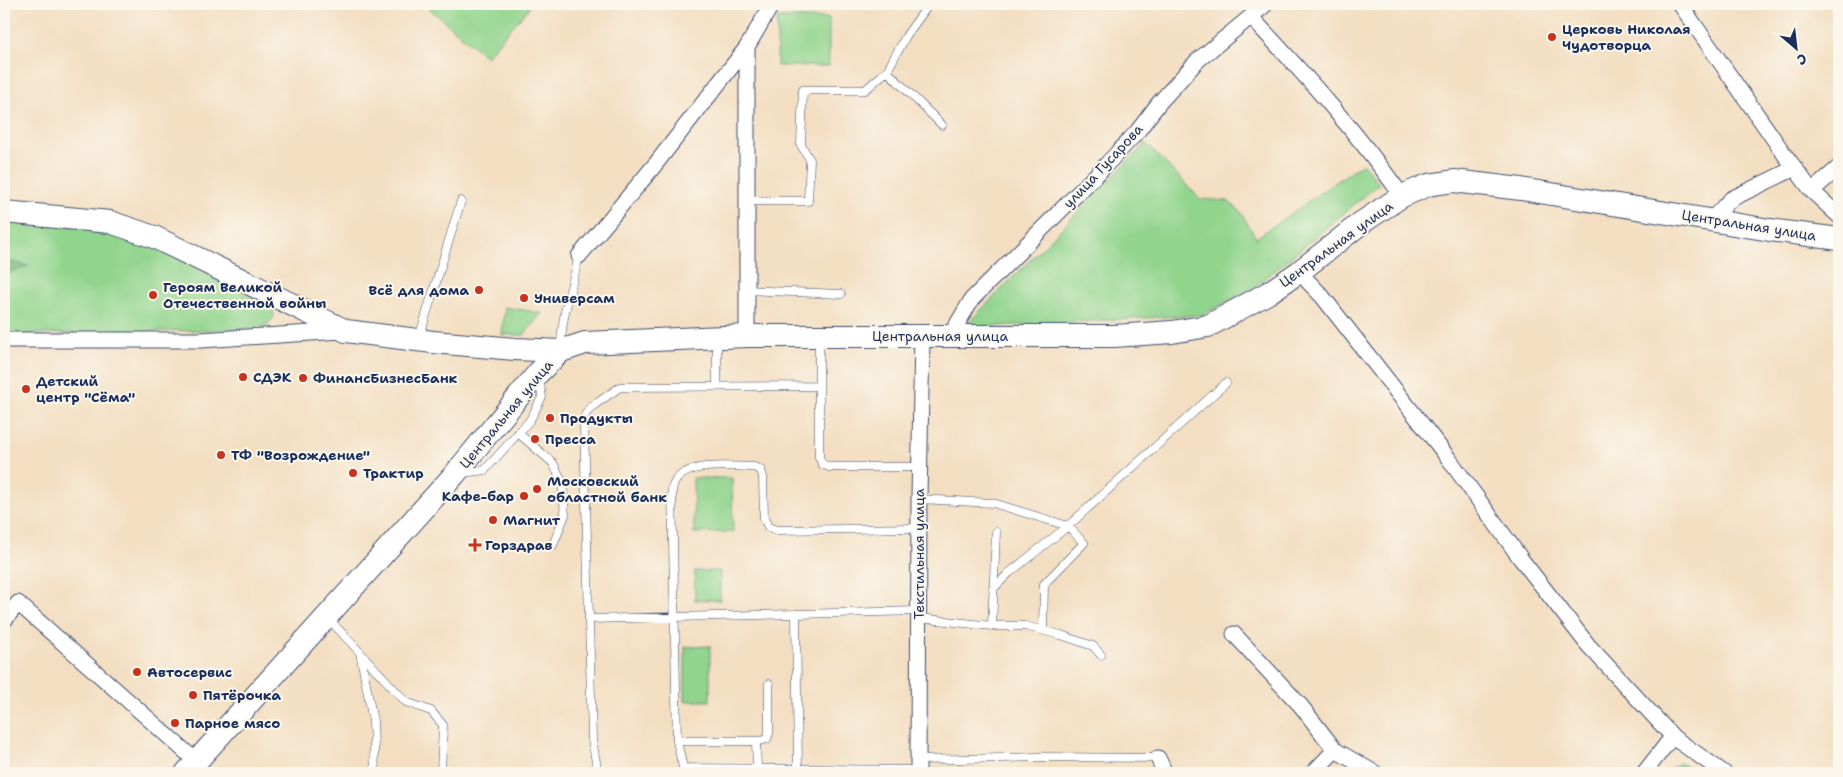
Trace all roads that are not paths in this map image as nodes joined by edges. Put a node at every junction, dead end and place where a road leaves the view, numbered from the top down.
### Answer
1 (772, 4) edge
2 (930, 4) edge
3 (1266, 4) edge
4 (1680, 4) edge
5 (1251, 17) junction
6 (747, 47) junction
7 (887, 71) junction
8 (942, 125) dead end
9 (1839, 167) edge
10 (1795, 168) junction
11 (1812, 191) junction
12 (1402, 196) junction
13 (461, 201) dead end
14 (748, 202) junction
15 (4, 212) edge
16 (1839, 216) edge
17 (1711, 220) junction
18 (1839, 238) edge
19 (579, 256) joint
20 (1299, 272) junction
21 (746, 290) junction
22 (841, 294) dead end
23 (346, 331) junction
24 (747, 336) junction
25 (819, 336) junction
26 (922, 336) junction
27 (950, 336) junction
28 (717, 337) junction
29 (4, 340) edge
30 (418, 340) junction
31 (562, 350) junction
32 (538, 373) junction
33 (1226, 383) dead end
34 (717, 386) junction
35 (819, 386) junction
36 (518, 434) junction
37 (920, 467) junction
38 (455, 474) junction
39 (919, 499) junction
40 (1068, 526) junction
41 (919, 528) junction
42 (996, 532) dead end
43 (553, 545) dead end
44 (993, 589) junction
45 (796, 614) junction
46 (919, 615) junction
47 (327, 616) junction
48 (675, 617) junction
49 (589, 619) junction
50 (4, 621) edge
51 (992, 626) junction
52 (1043, 630) junction
53 (1234, 634) dead end
54 (360, 652) junction
55 (1101, 655) dead end
56 (769, 684) dead end
57 (1672, 736) junction
58 (677, 741) junction
59 (756, 741) junction
60 (1335, 750) junction
61 (1158, 758) joint
62 (918, 768) edge
63 (191, 769) edge
64 (757, 769) junction
65 (798, 769) junction
66 (683, 771) edge
67 (375, 773) edge
68 (442, 773) edge
69 (598, 773) edge
70 (1165, 773) edge
71 (1313, 773) edge
72 (1375, 773) edge
73 (1644, 773) edge
74 (1724, 773) edge

1 - 6 street
2 - 7 lane
3 - 5 street, улица Гусарова
4 - 10 street
5 - 12 street
5 - 27 street, улица Гусарова
6 - 14 street
6 - 19 street
7 - 8 lane
7 - 14 lane
9 - 11 street
10 - 11 street
10 - 17 street
11 - 16 street
12 - 17 main road, Центральная улица
12 - 20 main road, Центральная улица
13 - 30 lane
14 - 21 street
15 - 23 main road
17 - 18 main road, Центральная улица
19 - 31 lane
20 - 27 main road, Центральная улица
20 - 57 street
21 - 22 lane
21 - 24 street
23 - 29 street
23 - 30 main road
24 - 25 main road, Центральная улица
24 - 28 main road, Центральная улица
25 - 26 main road, Центральная улица
25 - 35 lane
26 - 27 main road, Центральная улица
26 - 37 street, Текстильная улица
28 - 31 main road, Центральная улица
28 - 34 lane
30 - 31 main road
31 - 32 main road, Центральная улица
32 - 36 lane
32 - 38 main road, Центральная улица
33 - 40 lane
34 - 35 lane
34 - 49 lane
35 - 37 lane
36 - 38 lane
36 - 43 lane
37 - 39 street, Текстильная улица
38 - 47 main road, Центральная улица
39 - 40 lane
39 - 41 street, Текстильная улица
40 - 44 lane
40 - 52 lane
41 - 46 street, Текстильная улица
41 - 48 lane
42 - 44 lane
44 - 51 lane
45 - 46 lane
45 - 48 lane
45 - 65 lane
46 - 51 lane
46 - 62 street, Текстильная улица
47 - 54 lane
47 - 63 main road, Центральная улица
48 - 49 lane
48 - 58 lane
49 - 69 lane
50 - 63 street
51 - 52 lane
52 - 55 lane
53 - 60 street
54 - 67 lane
54 - 68 lane
56 - 59 lane
57 - 73 street
57 - 74 street
58 - 59 lane
58 - 66 lane
59 - 64 lane
60 - 71 street
60 - 72 street
61 - 62 lane
61 - 70 street
62 - 65 lane
64 - 65 lane
64 - 66 lane

